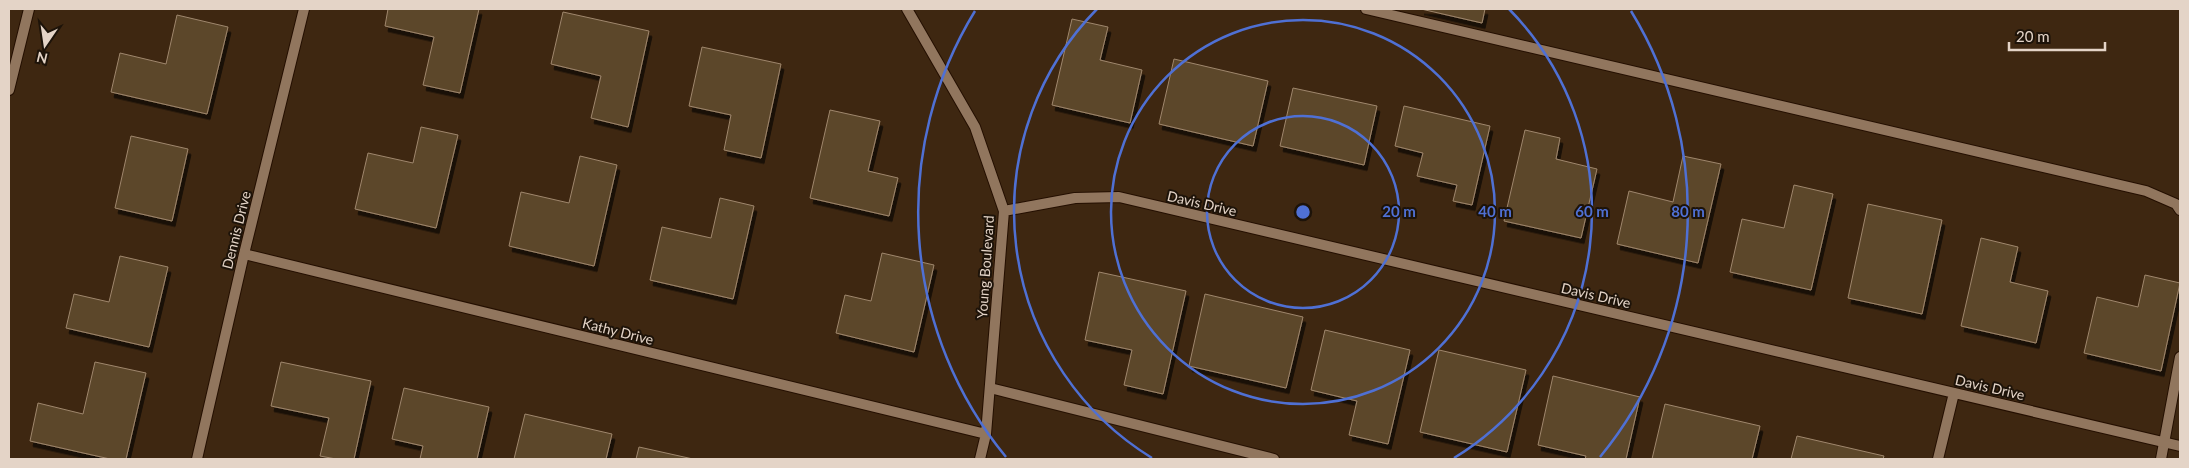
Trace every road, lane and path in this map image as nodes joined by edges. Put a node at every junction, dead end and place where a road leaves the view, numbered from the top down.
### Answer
1 (29, 9) edge
2 (304, 9) edge
3 (907, 9) edge
4 (1366, 9) edge
5 (9, 90) edge
6 (2180, 210) edge
7 (1004, 211) junction
8 (244, 254) junction
9 (2180, 357) edge
10 (990, 388) junction
11 (1954, 393) junction
12 (986, 434) junction
13 (2164, 442) junction
14 (2180, 446) edge
15 (197, 459) edge
16 (980, 459) edge
17 (1274, 459) edge
18 (1938, 459) edge
19 (2161, 459) edge

1 - 5 street
2 - 8 street, Dennis Drive
3 - 7 street, Young Boulevard
4 - 6 street
7 - 10 street, Young Boulevard
7 - 11 street, Davis Drive
8 - 12 street, Kathy Drive
8 - 15 street, Dennis Drive
9 - 13 street
10 - 12 street, Young Boulevard
10 - 17 street
11 - 13 street, Davis Drive
11 - 18 street
12 - 16 street, Young Boulevard
13 - 14 street, Davis Drive
13 - 19 street

